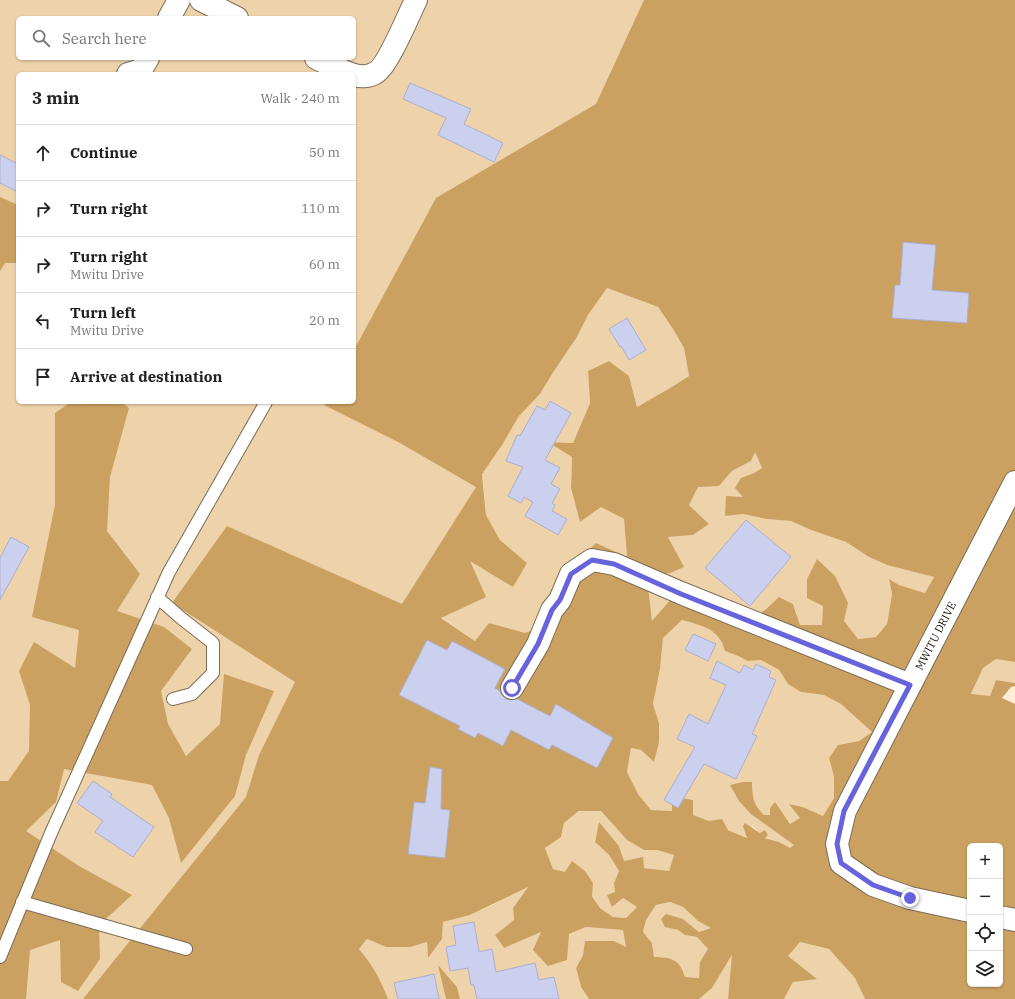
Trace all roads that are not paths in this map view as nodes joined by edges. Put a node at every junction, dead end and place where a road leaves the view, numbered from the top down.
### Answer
1 (179, 0) edge
2 (201, 0) edge
3 (416, 0) edge
4 (170, 16) edge
5 (233, 16) edge
6 (147, 60) edge
7 (320, 60) edge
8 (134, 72) edge
9 (343, 72) edge
10 (356, 76) edge
11 (265, 404) edge
12 (1015, 482) edge
13 (157, 597) junction
14 (910, 685) junction
15 (512, 688) dead end
16 (173, 699) dead end
17 (22, 902) junction
18 (967, 910) edge
19 (1003, 918) edge
20 (1015, 920) edge
21 (186, 949) dead end
22 (0, 957) edge

1 - 4 street
2 - 5 street
3 - 10 street
6 - 8 street
7 - 9 street
11 - 13 lane
12 - 14 street, MWITU DRIVE
13 - 16 lane
13 - 17 lane
14 - 15 street
14 - 18 street, MWITU DRIVE
17 - 21 lane
17 - 22 lane
19 - 20 street

